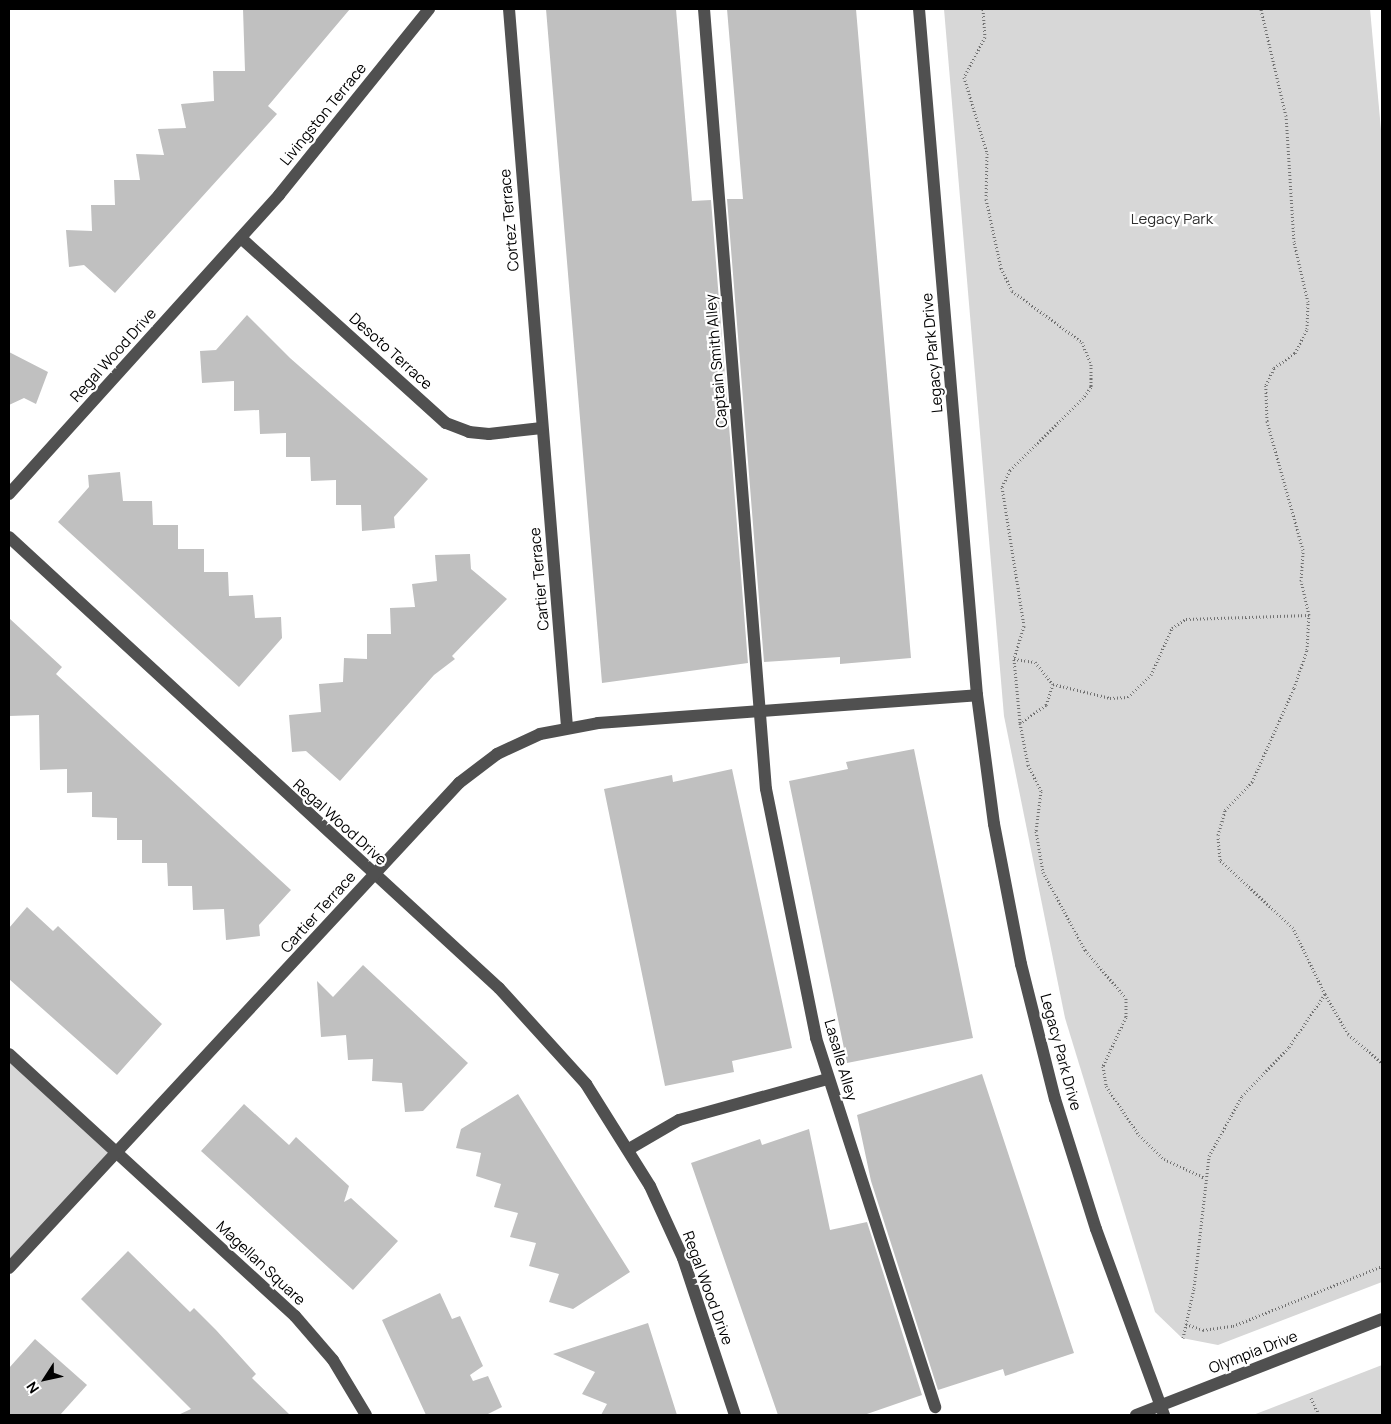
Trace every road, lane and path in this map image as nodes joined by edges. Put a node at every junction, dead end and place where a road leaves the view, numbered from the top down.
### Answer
1 (429, 9) edge
2 (509, 9) edge
3 (704, 9) edge
4 (919, 9) edge
5 (983, 9) edge
6 (1261, 9) edge
7 (241, 238) junction
8 (542, 428) junction
9 (9, 494) edge
10 (9, 537) edge
11 (1309, 615) junction
12 (1014, 659) junction
13 (1053, 684) junction
14 (976, 695) junction
15 (760, 711) junction
16 (1020, 723) junction
17 (567, 727) junction
18 (374, 875) junction
19 (1325, 994) junction
20 (9, 1054) edge
21 (1382, 1063) edge
22 (828, 1079) junction
23 (629, 1149) junction
24 (114, 1150) junction
25 (1205, 1178) junction
26 (1382, 1266) edge
27 (9, 1268) edge
28 (1382, 1319) edge
29 (1186, 1324) junction
30 (1183, 1338) dead end
31 (1311, 1398) dead end
32 (936, 1407) dead end
33 (1162, 1411) edge
34 (366, 1415) edge
35 (735, 1415) edge
36 (1136, 1415) edge
37 (1319, 1415) edge

1 - 7 street, Livingston Terrace
2 - 8 street, Cortez Terrace
3 - 15 street, Captain Smith Alley
4 - 14 street, Legacy Park Drive
5 - 12 path
6 - 11 path
7 - 8 street, Desoto Terrace
7 - 9 street, Regal Wood Drive
8 - 17 street, Cartier Terrace
10 - 18 street, Regal Wood Drive
11 - 13 path
11 - 19 path
12 - 13 path
12 - 16 path
13 - 16 path
14 - 15 street
14 - 33 street, Legacy Park Drive
15 - 17 street, Cartier Terrace
15 - 22 street, Lasalle Alley
16 - 25 path
17 - 18 street, Cartier Terrace
18 - 23 street, Regal Wood Drive
18 - 24 street, Cartier Terrace
19 - 21 path
19 - 25 path
20 - 24 street, Magellan Square
22 - 23 street
22 - 32 street, Lasalle Alley
23 - 35 street, Regal Wood Drive
24 - 27 street
24 - 34 street, Magellan Square
25 - 29 path
26 - 29 path
28 - 33 street, Olympia Drive
29 - 30 path
31 - 37 path
33 - 36 street, Olympia Drive

